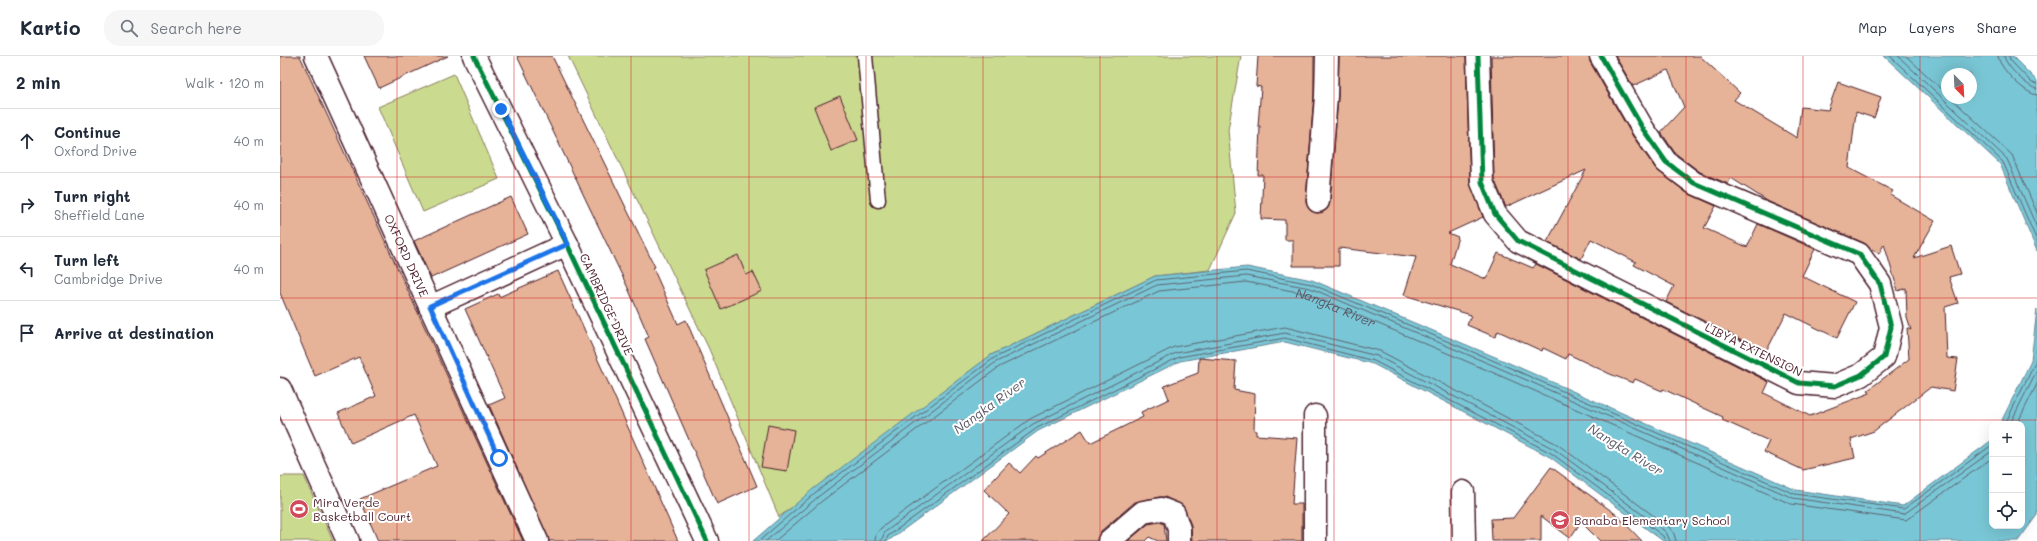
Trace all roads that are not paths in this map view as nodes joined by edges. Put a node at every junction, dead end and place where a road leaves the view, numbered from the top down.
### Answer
1 (316, 56) edge
2 (474, 56) edge
3 (865, 56) edge
4 (1327, 56) edge
5 (1478, 56) edge
6 (1601, 56) edge
7 (878, 200) dead end
8 (1318, 201) dead end
9 (568, 244) junction
10 (430, 306) junction
11 (280, 389) edge
12 (1315, 416) dead end
13 (1463, 492) dead end
14 (348, 541) edge
15 (537, 541) edge
16 (706, 541) edge
17 (1109, 541) edge
18 (1179, 541) edge
19 (1315, 541) edge
20 (1464, 541) edge

1 - 10 street, OXFORD DRIVE
2 - 9 street, CAMBRIDGE DRIVE
3 - 7 lane
4 - 8 street
5 - 6 street, LIBYA EXTENSION
9 - 10 street
9 - 16 street, CAMBRIDGE DRIVE
10 - 15 street, OXFORD DRIVE
11 - 14 street
12 - 19 street
13 - 20 street
17 - 18 street

